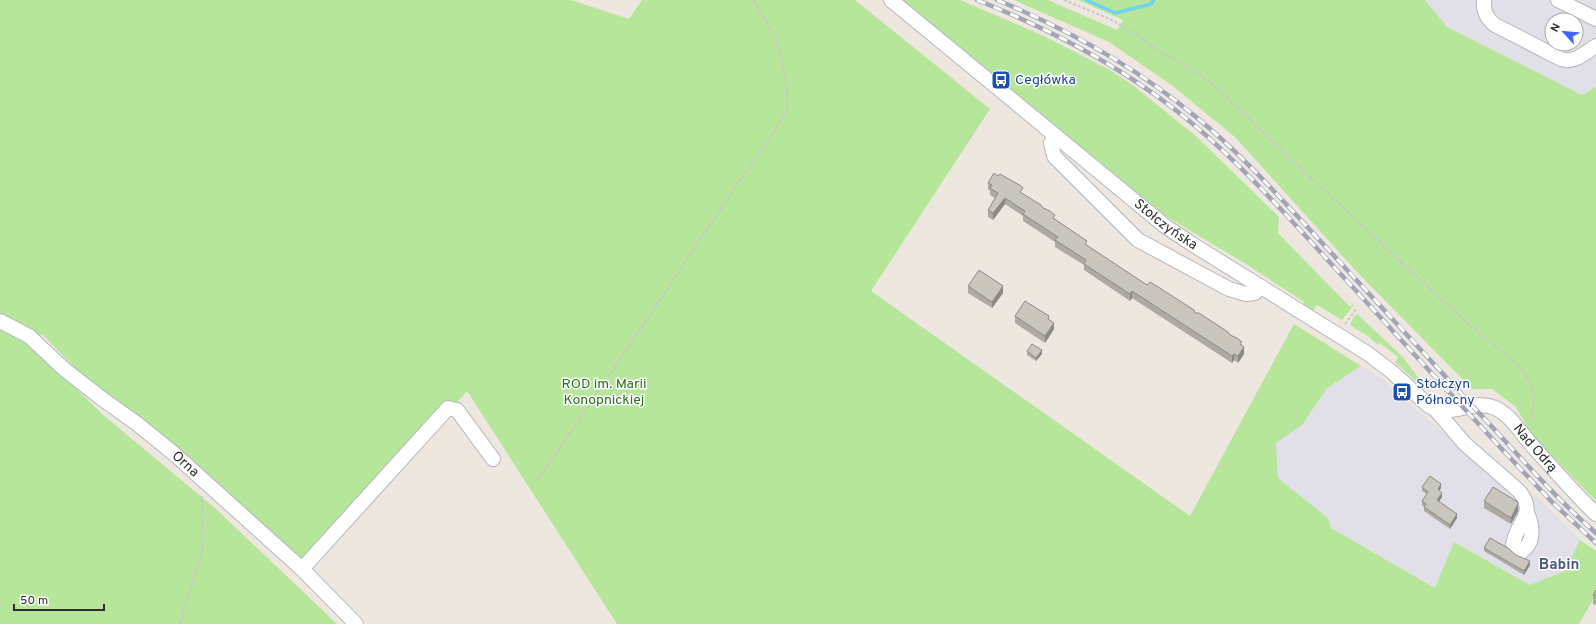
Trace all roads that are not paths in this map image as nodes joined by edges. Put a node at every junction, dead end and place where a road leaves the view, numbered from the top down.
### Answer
1 (891, 0) edge
2 (1484, 0) edge
3 (1558, 0) edge
4 (1596, 19) edge
5 (1596, 46) edge
6 (1056, 137) junction
7 (1260, 286) junction
8 (0, 321) edge
9 (1435, 409) junction
10 (492, 459) dead end
11 (1527, 513) dead end
12 (1596, 514) edge
13 (302, 569) junction
14 (356, 624) edge

1 - 6 street, Stołczyńska
2 - 5 street
3 - 4 street
6 - 7 street, Stołczyńska
6 - 7 street
7 - 9 street, Stołczyńska
8 - 13 street, Orna
9 - 11 street, Stołczyńska
9 - 12 street, Nad Odrą
10 - 13 street
13 - 14 street, Orna

